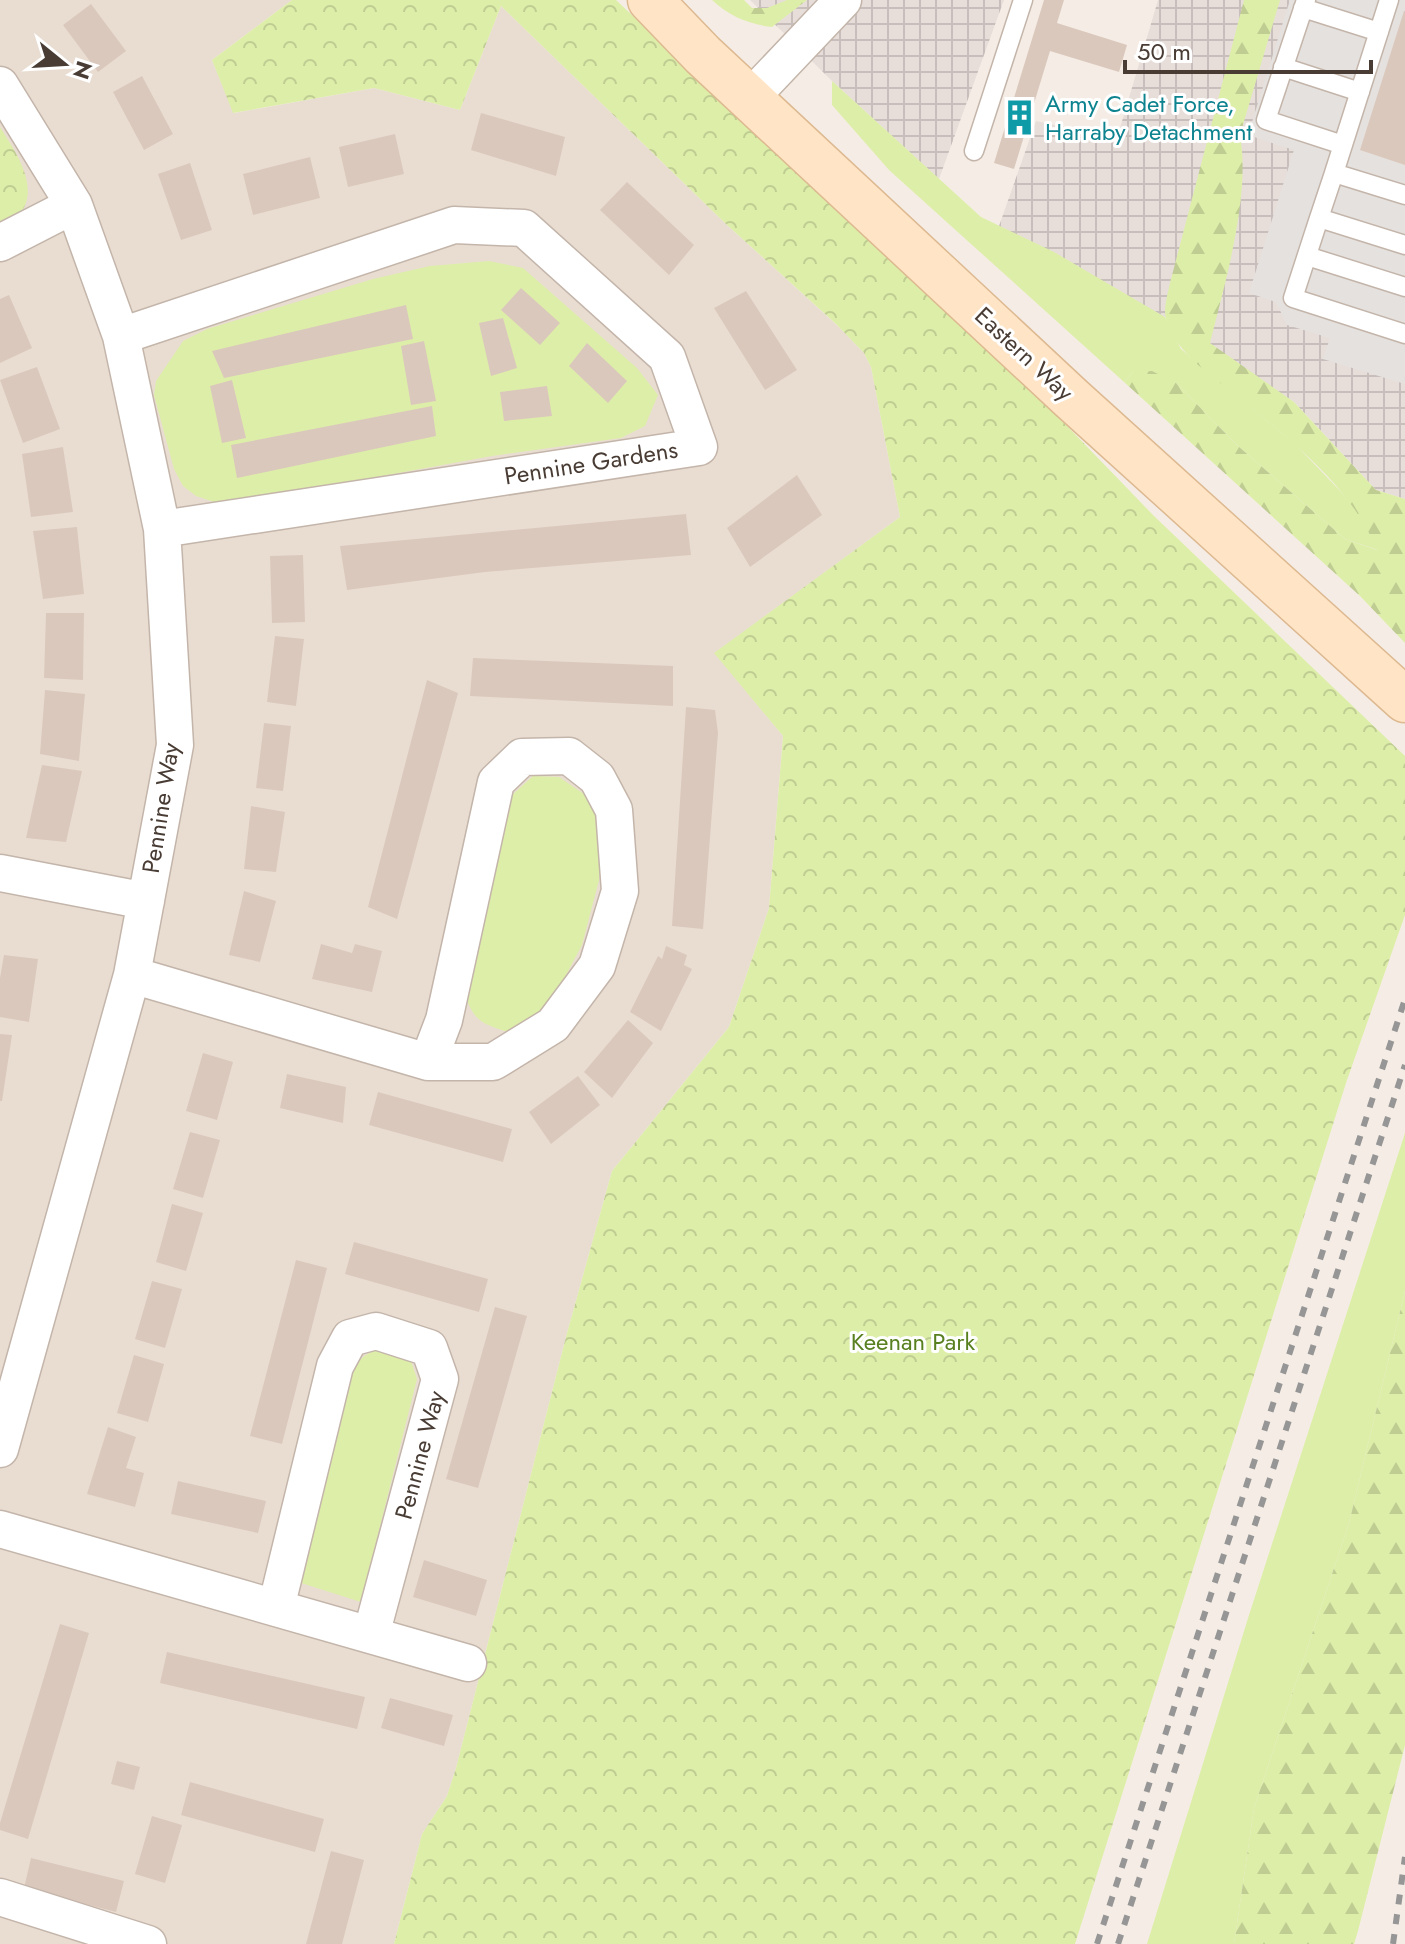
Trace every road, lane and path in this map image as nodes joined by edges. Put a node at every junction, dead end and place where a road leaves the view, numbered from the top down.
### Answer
1 (650, 0) edge
2 (843, 0) edge
3 (1023, 0) edge
4 (1389, 0) edge
5 (1304, 4) edge
6 (1379, 32) junction
7 (1283, 67) junction
8 (0, 85) edge
9 (1360, 92) junction
10 (750, 98) junction
11 (1343, 145) junction
12 (974, 151) dead end
13 (1334, 173) junction
14 (1405, 195) edge
15 (74, 205) junction
16 (1319, 218) junction
17 (0, 243) edge
18 (1405, 245) edge
19 (1307, 256) junction
20 (1405, 287) edge
21 (1405, 334) edge
22 (121, 336) junction
23 (162, 529) junction
24 (1398, 693) edge
25 (0, 873) edge
26 (146, 901) junction
27 (132, 975) junction
28 (428, 1062) junction
29 (0, 1449) edge
30 (0, 1529) edge
31 (276, 1608) junction
32 (371, 1635) junction
33 (468, 1663) dead end
34 (0, 1897) edge
35 (148, 1944) edge

1 - 10 street, Eastern Way
2 - 10 street
3 - 12 lane
4 - 6 lane
5 - 6 lane
5 - 7 lane
6 - 9 lane
7 - 9 lane
7 - 11 lane
8 - 15 street, Pennine Way
9 - 11 lane
10 - 24 street, Eastern Way
11 - 13 lane
13 - 14 lane
13 - 16 lane
15 - 17 street
15 - 22 street, Pennine Way
16 - 18 lane
16 - 19 lane
19 - 20 lane
19 - 21 lane
22 - 23 street, Pennine Way
22 - 23 street, Pennine Gardens
23 - 26 street, Pennine Way
25 - 26 street
26 - 27 street, Pennine Way
27 - 28 street
27 - 29 street, Pennine Way
28 - 28 street
30 - 31 street
31 - 32 street
31 - 32 street, Pennine Way
32 - 33 street
34 - 35 street

